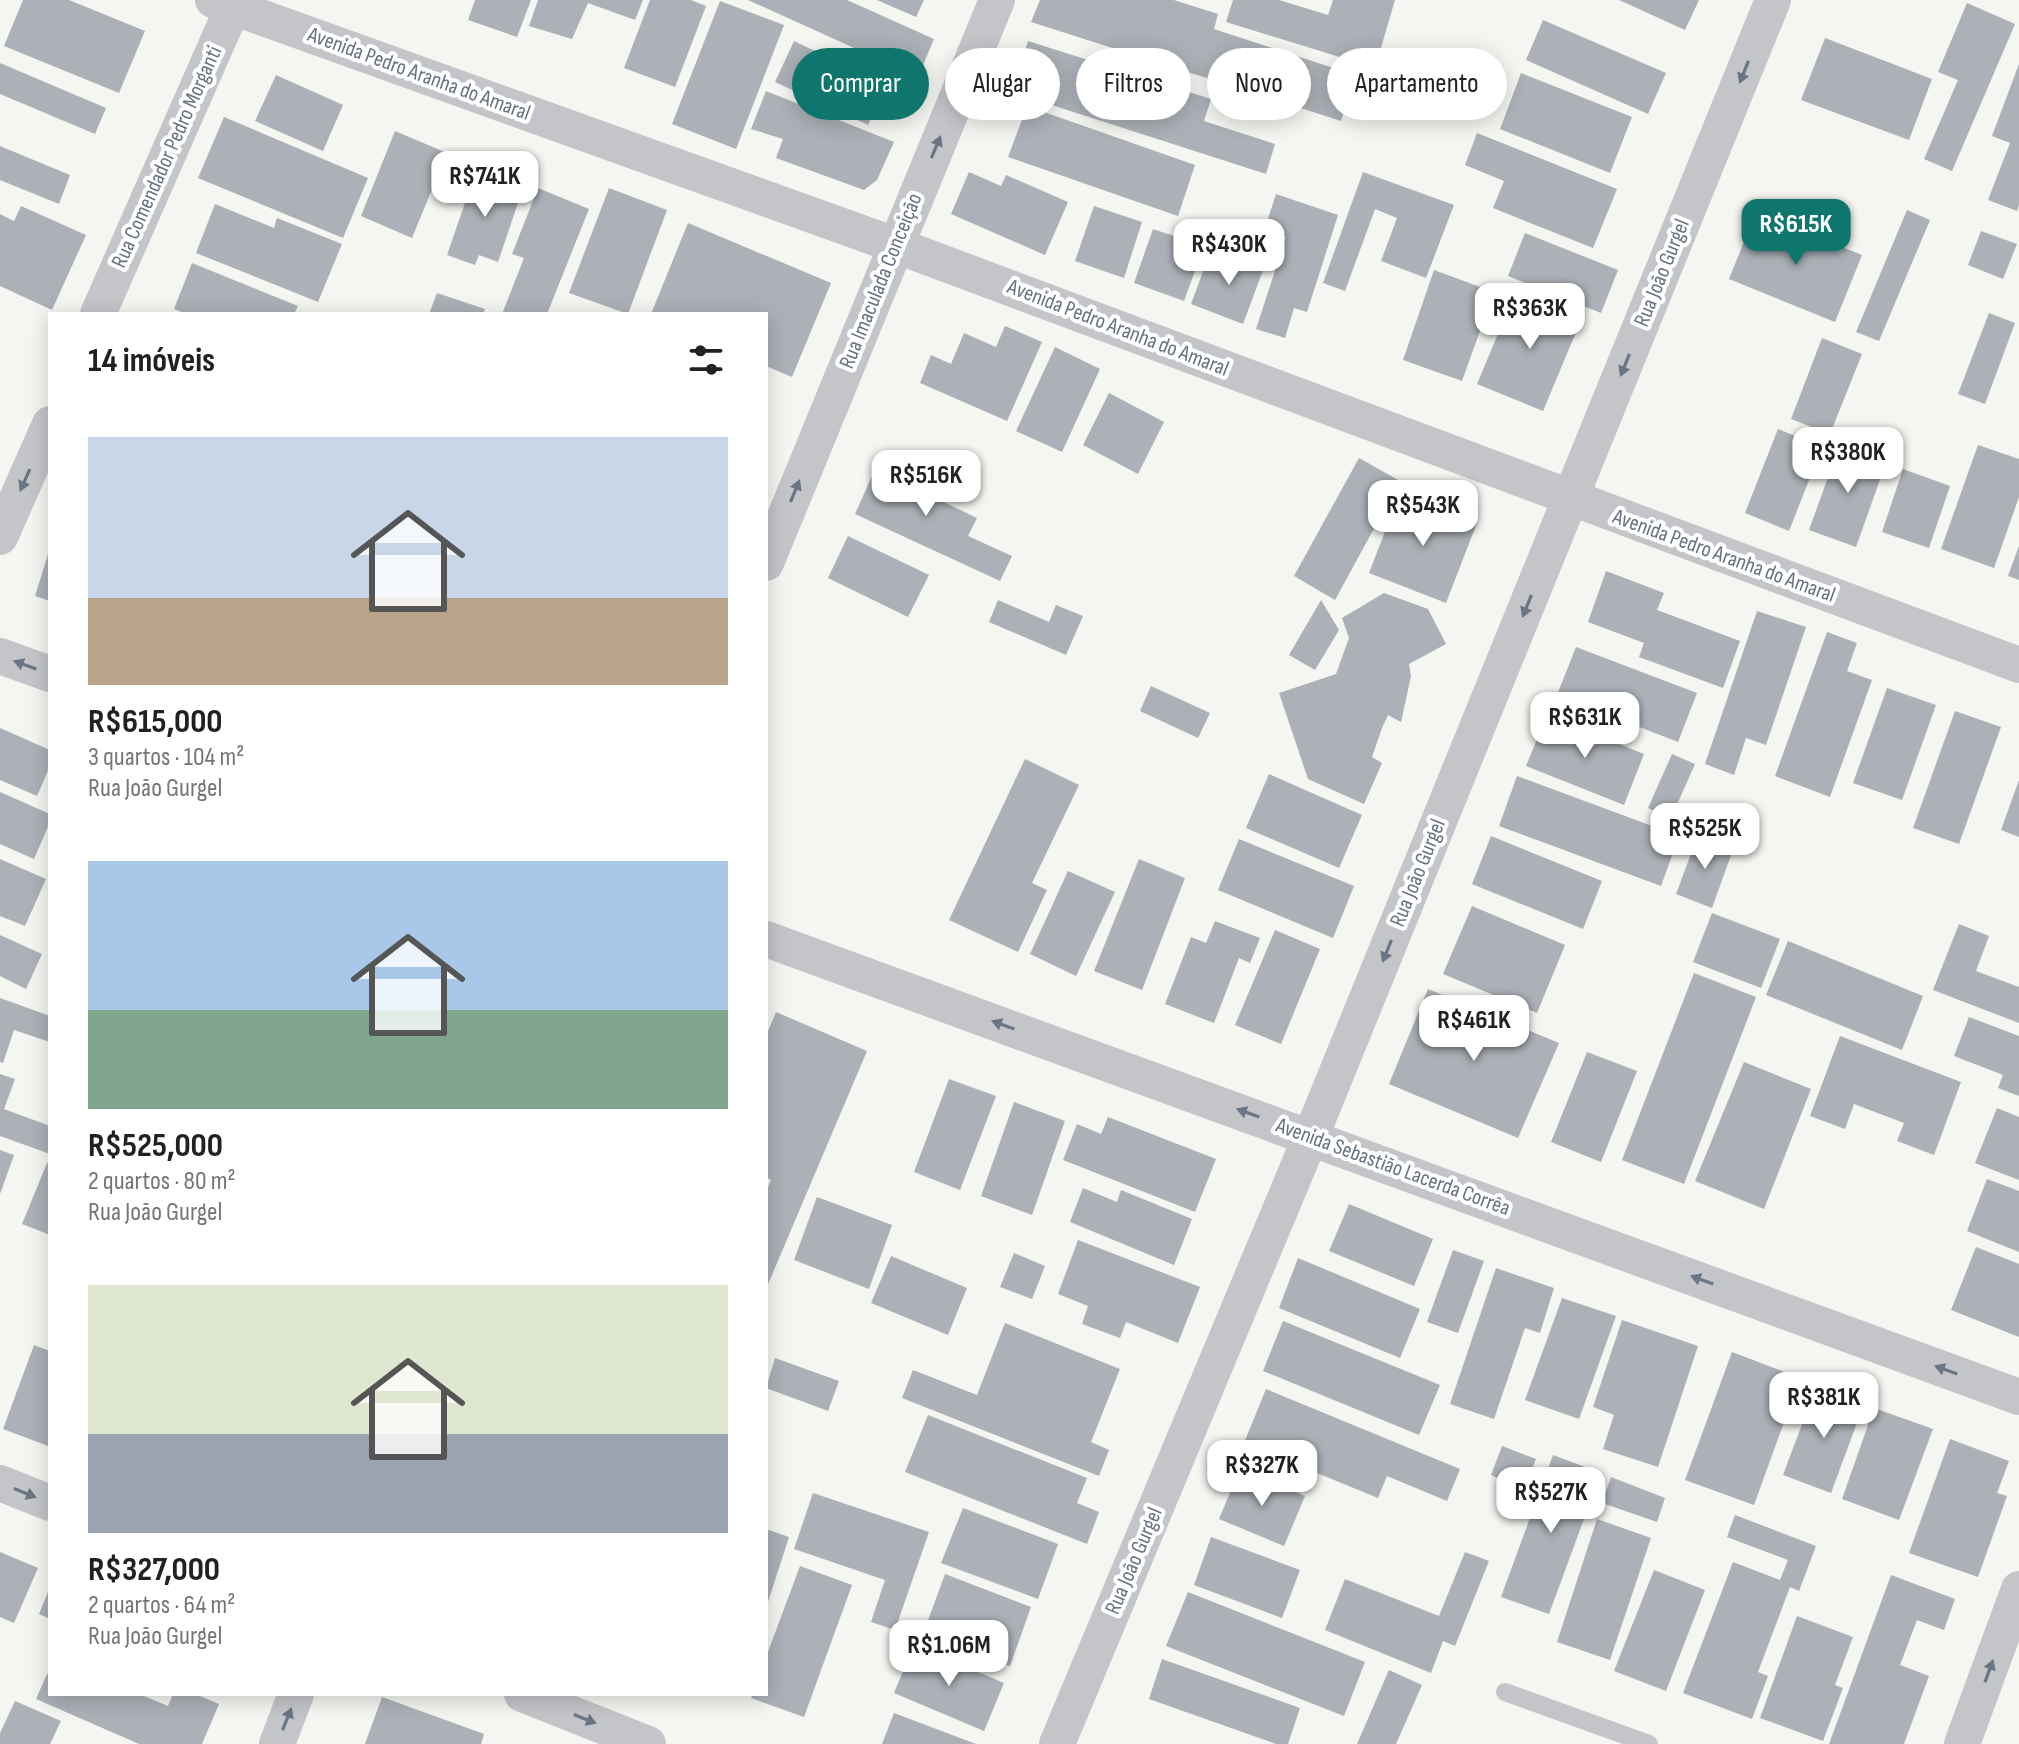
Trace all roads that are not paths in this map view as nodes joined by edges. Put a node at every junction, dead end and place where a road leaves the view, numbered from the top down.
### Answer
1 (997, 0) edge
2 (1773, 0) edge
3 (227, 2) edge
4 (895, 245) junction
5 (99, 312) edge
6 (48, 429) edge
7 (1570, 499) junction
8 (0, 537) edge
9 (768, 558) edge
10 (0, 656) edge
11 (2019, 665) edge
12 (48, 673) edge
13 (768, 940) edge
14 (1311, 1136) junction
15 (2019, 1397) edge
16 (0, 1483) edge
17 (48, 1502) edge
18 (2019, 1589) edge
19 (1505, 1692) dead end
20 (295, 1696) edge
21 (527, 1696) edge
22 (277, 1744) edge
23 (648, 1744) edge
24 (1057, 1744) edge
25 (1649, 1744) edge
26 (1962, 1744) edge

4 -> 1 street, Rua Imaculada Conceição
2 -> 7 street, Rua João Gurgel
3 - 4 street, Avenida Pedro Aranha do Amaral
3 - 5 street, Rua Comendador Pedro Morganti
4 - 7 street, Avenida Pedro Aranha do Amaral
9 -> 4 street, Rua Imaculada Conceição
6 -> 8 street
7 - 11 street, Avenida Pedro Aranha do Amaral
7 -> 14 street, Rua João Gurgel
12 -> 10 street
14 -> 13 street, Avenida Sebastião Lacerda Corrêa
15 -> 14 street, Avenida Sebastião Lacerda Corrêa
14 - 24 street, Rua João Gurgel
16 -> 17 street
26 -> 18 street
19 - 25 lane
22 -> 20 street
21 -> 23 street

